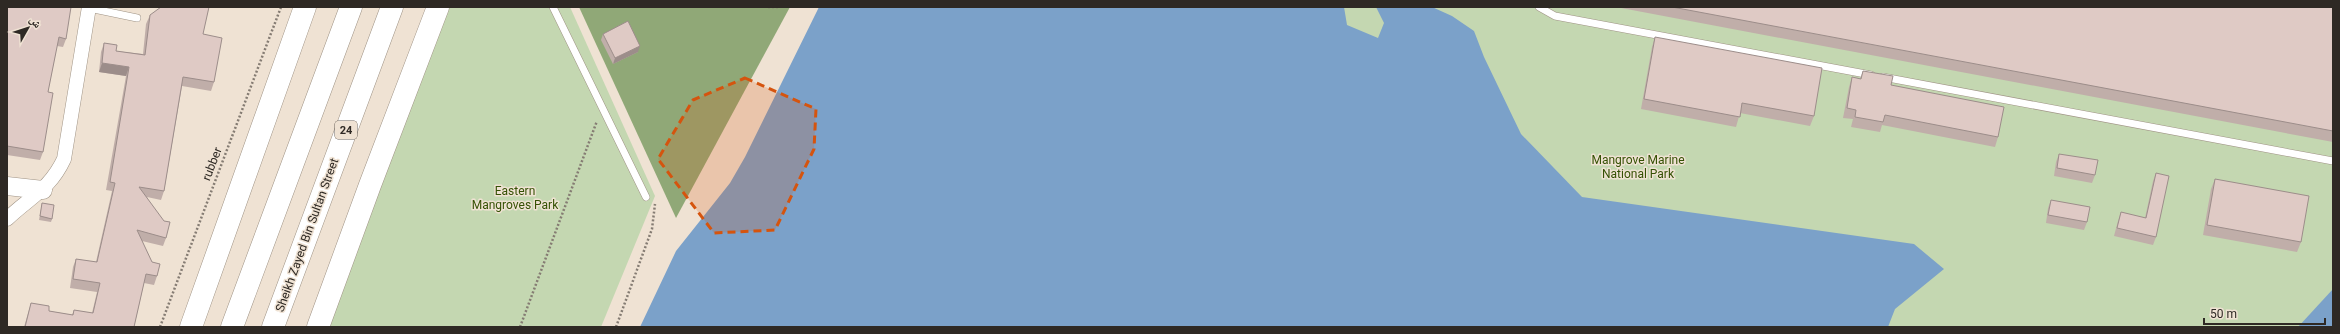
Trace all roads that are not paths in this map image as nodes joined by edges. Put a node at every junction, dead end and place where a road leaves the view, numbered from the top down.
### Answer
1 (305, 7) edge
2 (351, 7) edge
3 (392, 7) edge
4 (438, 7) edge
5 (553, 7) edge
6 (1539, 7) edge
7 (89, 8) edge
8 (138, 18) dead end
9 (2333, 161) edge
10 (7, 186) edge
11 (43, 190) junction
12 (646, 197) dead end
13 (7, 219) edge
14 (191, 327) edge
15 (232, 327) edge
16 (273, 327) edge
17 (318, 327) edge

1 - 14 main road
2 - 15 main road
3 - 16 main road, Sheikh Zayed Bin Sultan Street / 24
4 - 17 main road
5 - 12 lane
6 - 9 lane
7 - 8 lane
7 - 11 street
10 - 11 street
11 - 13 street

